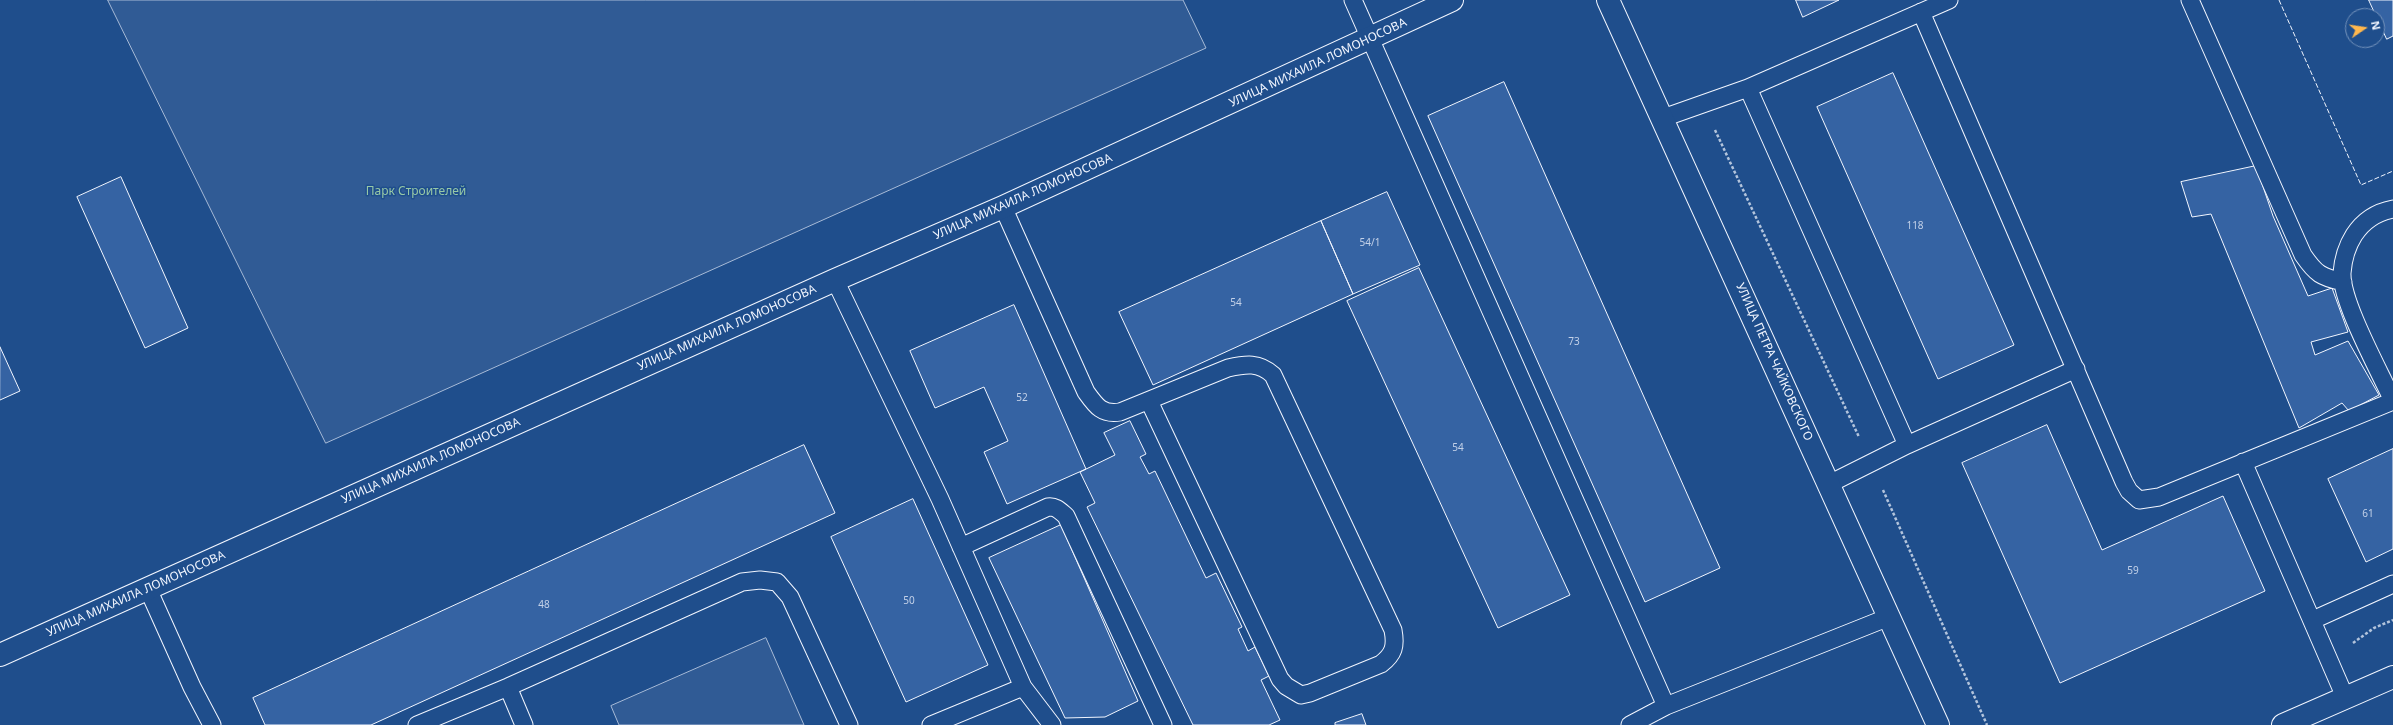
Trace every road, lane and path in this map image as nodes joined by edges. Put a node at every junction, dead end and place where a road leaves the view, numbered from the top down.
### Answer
1 (1353, 0) edge
2 (1452, 0) edge
3 (1608, 0) edge
4 (1949, 0) edge
5 (2190, 0) edge
6 (1921, 12) junction
7 (1370, 39) junction
8 (1748, 88) junction
9 (1703, 104) junction
10 (1663, 118) junction
11 (1003, 207) junction
12 (2393, 209) edge
13 (835, 280) junction
14 (2343, 282) junction
15 (2076, 369) junction
16 (1149, 401) junction
17 (2393, 401) edge
18 (1907, 445) junction
19 (2243, 462) junction
20 (1871, 463) junction
21 (1829, 484) junction
22 (960, 547) junction
23 (2393, 584) edge
24 (148, 589) junction
25 (1890, 617) junction
26 (2313, 620) junction
27 (2393, 620) edge
28 (0, 655) edge
29 (2329, 660) junction
30 (2393, 677) edge
31 (508, 687) junction
32 (1023, 687) junction
33 (2345, 697) junction
34 (1666, 706) junction
35 (212, 725) edge
36 (417, 725) edge
37 (524, 725) edge
38 (849, 725) edge
39 (931, 725) edge
40 (1052, 725) edge
41 (1163, 725) edge
42 (1630, 725) edge
43 (1938, 725) edge
44 (1987, 725) edge
45 (2283, 725) edge

1 - 7 lane
2 - 7 street, УЛИЦА МИХАИЛА ЛОМОНОСОВА
3 - 10 street, УЛИЦА ПЕТРА ЧАЙКОВСКОГО
4 - 6 lane
5 - 14 lane
6 - 8 lane
6 - 15 lane
7 - 11 street, УЛИЦА МИХАИЛА ЛОМОНОСОВА
7 - 34 lane
8 - 9 lane
8 - 18 lane
9 - 10 lane
9 - 20 path
10 - 21 street, УЛИЦА ПЕТРА ЧАЙКОВСКОГО
11 - 13 street, УЛИЦА МИХАИЛА ЛОМОНОСОВА
11 - 16 lane
12 - 14 lane
13 - 22 lane
13 - 24 street, УЛИЦА МИХАИЛА ЛОМОНОСОВА
14 - 17 lane
15 - 18 lane
15 - 19 lane
16 - 16 lane
17 - 19 lane
18 - 20 lane
19 - 26 lane
20 - 21 lane
20 - 44 path
21 - 25 street, УЛИЦА ПЕТРА ЧАЙКОВСКОГО
22 - 32 lane
22 - 41 lane
23 - 26 lane
24 - 28 street, УЛИЦА МИХАИЛА ЛОМОНОСОВА
24 - 35 lane
25 - 34 lane
25 - 43 street, УЛИЦА ПЕТРА ЧАЙКОВСКОГО
26 - 29 lane
27 - 29 path
29 - 33 lane
30 - 33 street
31 - 36 lane
31 - 37 lane
31 - 38 lane
32 - 39 lane
32 - 40 lane
33 - 45 street
34 - 42 lane

